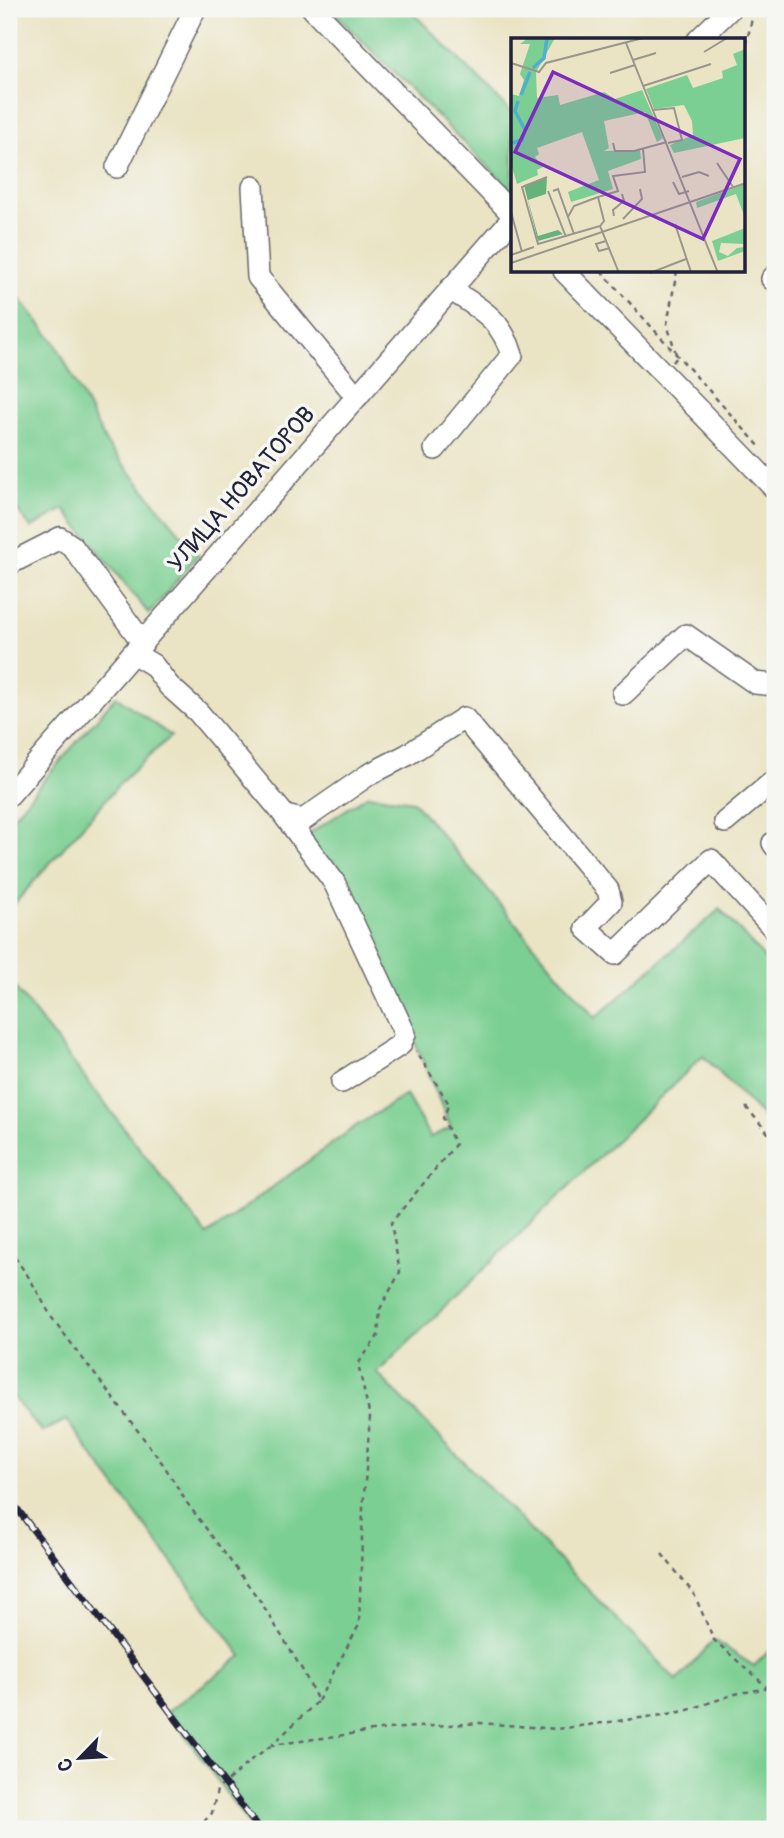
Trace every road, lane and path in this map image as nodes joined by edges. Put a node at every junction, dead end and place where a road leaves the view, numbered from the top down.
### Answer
1 (194, 9) edge
2 (313, 9) edge
3 (730, 9) edge
4 (754, 9) edge
5 (700, 38) edge
6 (746, 46) edge
7 (117, 167) dead end
8 (253, 187) dead end
9 (511, 215) edge
10 (511, 219) edge
11 (566, 273) edge
12 (603, 273) edge
13 (677, 273) edge
14 (450, 289) junction
15 (677, 357) junction
16 (663, 374) junction
17 (357, 397) junction
18 (435, 449) dead end
19 (766, 453) dead end
20 (775, 489) edge
21 (9, 564) edge
22 (138, 648) junction
23 (775, 685) edge
24 (623, 694) dead end
25 (775, 780) edge
26 (9, 795) edge
27 (285, 816) junction
28 (725, 822) dead end
29 (775, 930) edge
30 (405, 1034) junction
31 (342, 1083) dead end
32 (746, 1107) dead end
33 (775, 1141) edge
34 (9, 1249) edge
35 (662, 1554) dead end
36 (768, 1688) junction
37 (775, 1689) edge
38 (318, 1701) junction
39 (272, 1745) junction
40 (197, 1829) edge

1 - 7 street
2 - 9 street
3 - 5 street
4 - 6 path
8 - 17 street
10 - 14 street, УЛИЦА НОВАТОРОВ
11 - 16 street
12 - 15 path
13 - 15 path
14 - 17 street, УЛИЦА НОВАТОРОВ
14 - 18 street
15 - 16 path
15 - 19 path
16 - 20 street
17 - 22 street, УЛИЦА НОВАТОРОВ
21 - 22 street
22 - 26 street, УЛИЦА НОВАТОРОВ
22 - 27 street
23 - 24 street
25 - 28 street
27 - 29 street
27 - 30 street
30 - 31 street
30 - 38 path
32 - 33 path
34 - 38 path
35 - 36 path
36 - 37 path
36 - 39 path
38 - 39 path
39 - 40 path

